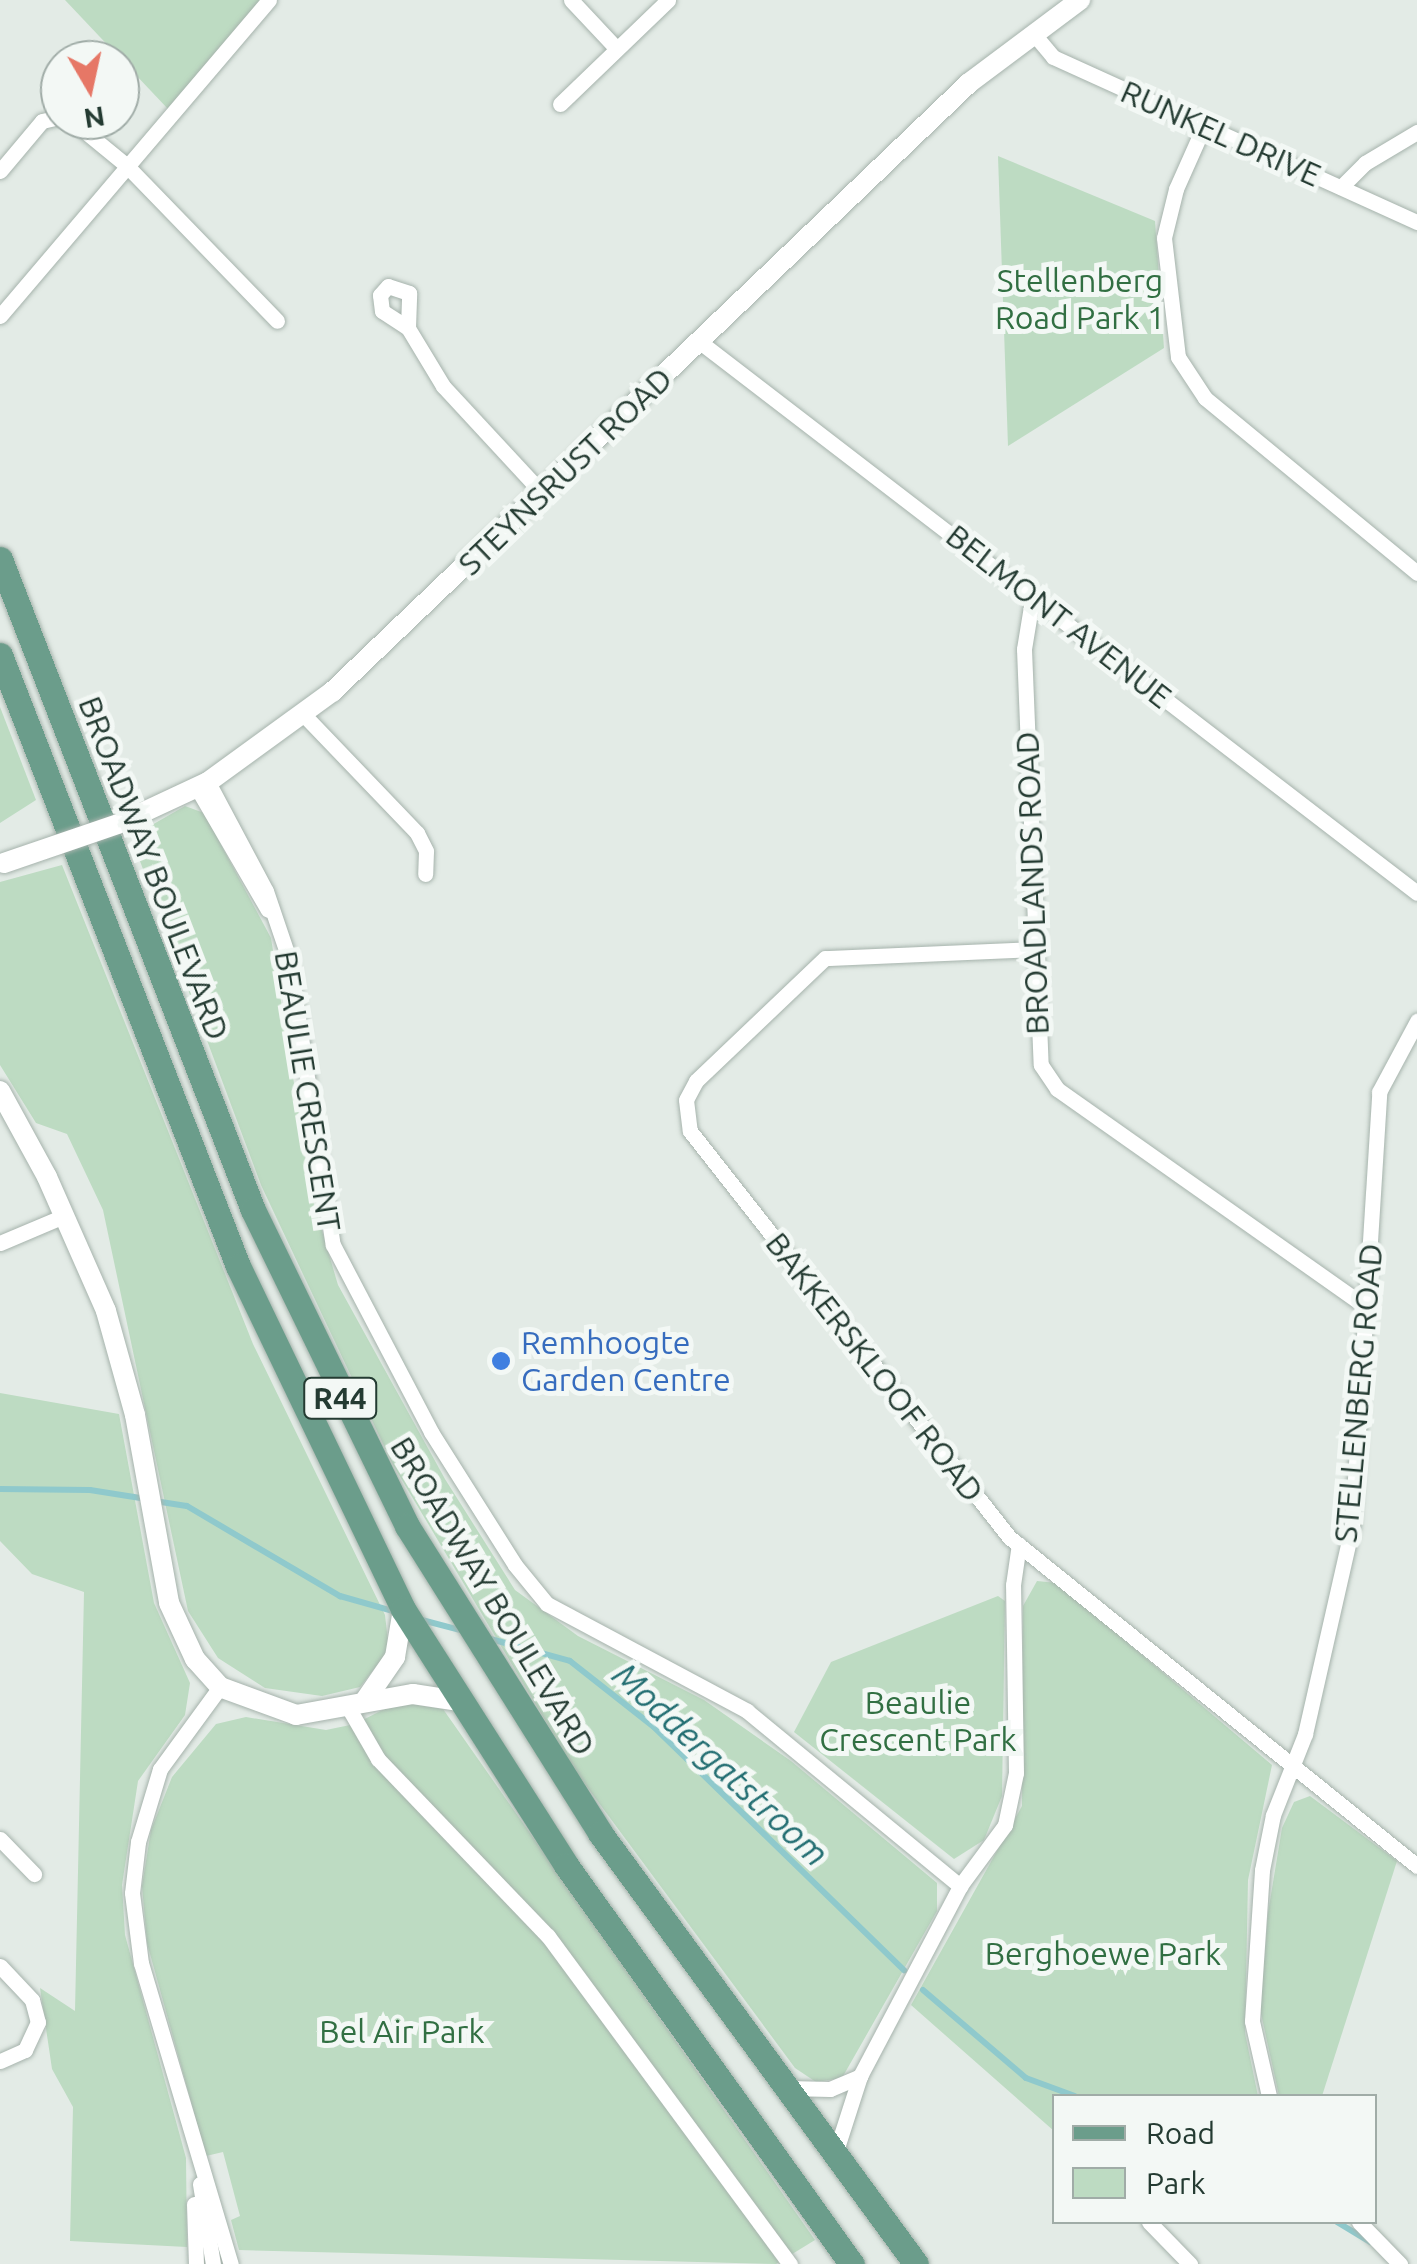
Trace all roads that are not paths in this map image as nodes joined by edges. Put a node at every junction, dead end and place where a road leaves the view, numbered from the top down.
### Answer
1 (269, 0) edge
2 (571, 0) edge
3 (668, 0) edge
4 (1080, 0) edge
5 (1032, 33) junction
6 (617, 49) junction
7 (560, 104) dead end
8 (40, 123) edge
9 (1204, 126) junction
10 (1417, 132) edge
11 (95, 140) edge
12 (126, 165) junction
13 (0, 171) edge
14 (1341, 187) junction
15 (1417, 222) edge
16 (0, 316) edge
17 (277, 321) dead end
18 (408, 328) dead end
19 (700, 342) junction
20 (542, 493) junction
21 (0, 560) edge
22 (1417, 573) edge
23 (1032, 594) junction
24 (0, 656) edge
25 (303, 714) junction
26 (196, 788) junction
27 (2, 864) edge
28 (425, 874) dead end
29 (1417, 893) edge
30 (1034, 949) junction
31 (1417, 1022) edge
32 (0, 1091) edge
33 (64, 1216) junction
34 (0, 1243) edge
35 (1366, 1307) junction
36 (1019, 1544) junction
37 (403, 1609) junction
38 (220, 1688) junction
39 (458, 1701) junction
40 (356, 1705) junction
41 (1292, 1768) junction
42 (0, 1840) edge
43 (1417, 1866) edge
44 (34, 1874) dead end
45 (960, 1886) junction
46 (0, 1966) edge
47 (0, 2061) edge
48 (860, 2076) junction
49 (788, 2088) junction
50 (1270, 2094) edge
51 (835, 2154) junction
52 (204, 2211) junction
53 (1151, 2224) edge
54 (1361, 2224) edge
55 (196, 2264) edge
56 (213, 2264) edge
57 (231, 2264) edge
58 (790, 2264) edge
59 (852, 2264) edge
60 (916, 2264) edge
61 (1190, 2264) edge
62 (1400, 2264) edge

1 - 12 street
2 - 6 street
3 - 6 street
4 - 5 street, STEYNSRUST ROAD
5 - 9 street, RUNKEL DRIVE
5 - 19 street, STEYNSRUST ROAD
6 - 7 street
8 - 13 street
9 - 14 street, RUNKEL DRIVE
9 - 22 street
10 - 14 street
11 - 12 street
12 - 16 street
12 - 17 street
14 - 15 street, RUNKEL DRIVE
18 - 20 street
19 - 20 street, STEYNSRUST ROAD
19 - 23 street, BELMONT AVENUE
20 - 25 street, STEYNSRUST ROAD
21 - 49 main road, BROADWAY BOULEVARD / R44
23 - 29 street, BELMONT AVENUE
23 - 30 street, BROADLANDS ROAD
24 - 37 main road, BROADWAY BOULEVARD / R44
25 - 26 street, STEYNSRUST ROAD
25 - 28 street
26 - 27 street, STEYNSRUST ROAD, bridge
26 - 45 street, BEAULIE CRESCENT
30 - 35 street, BROADLANDS ROAD
30 - 36 street, BAKKERSKLOOF ROAD
31 - 35 street, STELLENBERG ROAD
32 - 33 street
33 - 34 street
33 - 38 street
35 - 41 street, STELLENBERG ROAD
36 - 41 street, BAKKERSKLOOF ROAD
36 - 45 street
37 - 39 main road, BROADWAY BOULEVARD / R44
37 - 40 street
38 - 40 street
38 - 52 street
39 - 40 street
39 - 59 main road, BROADWAY BOULEVARD / R44
40 - 58 street
41 - 43 street, BAKKERSKLOOF ROAD
41 - 50 street, STELLENBERG ROAD
42 - 44 street
45 - 48 street
46 - 47 street
48 - 49 street
48 - 51 street
49 - 51 main road, BROADWAY BOULEVARD / R44
51 - 60 main road, BROADWAY BOULEVARD / R44
52 - 55 street
52 - 56 street
52 - 57 street
53 - 61 street
54 - 62 street

